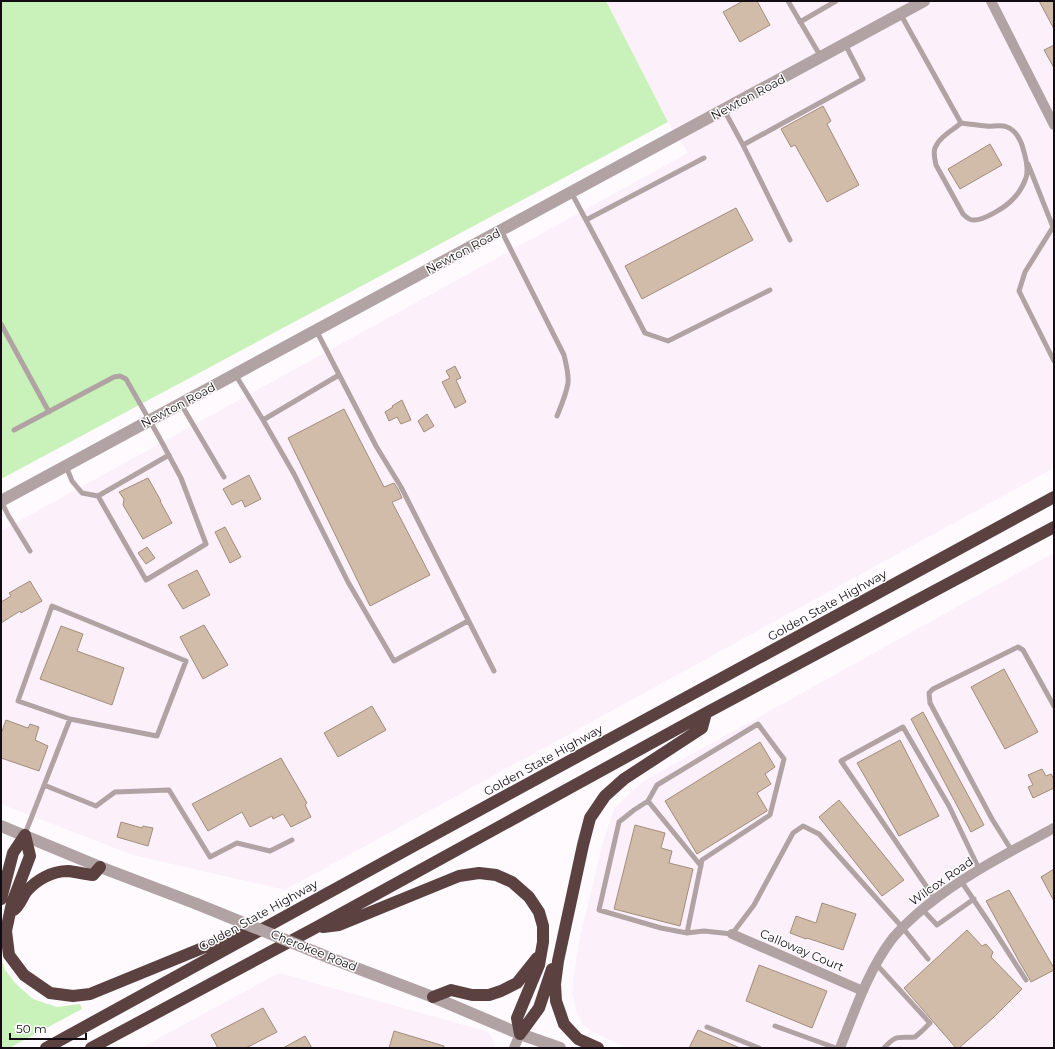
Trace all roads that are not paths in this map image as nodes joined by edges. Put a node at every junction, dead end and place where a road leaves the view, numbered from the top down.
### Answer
1 (788, 1) edge
2 (836, 1) edge
3 (991, 1) edge
4 (918, 3) edge
5 (900, 14) junction
6 (800, 22) junction
7 (845, 44) junction
8 (821, 57) junction
9 (724, 110) junction
10 (961, 123) junction
11 (1054, 125) edge
12 (743, 144) junction
13 (704, 158) dead end
14 (1027, 162) junction
15 (571, 192) junction
16 (586, 220) junction
17 (501, 230) junction
18 (790, 240) dead end
19 (770, 290) dead end
20 (1, 324) edge
21 (316, 330) junction
22 (1054, 361) edge
23 (235, 374) junction
24 (339, 375) junction
25 (181, 404) junction
26 (49, 412) junction
27 (557, 416) dead end
28 (264, 420) junction
29 (150, 421) junction
30 (14, 430) dead end
31 (169, 455) junction
32 (66, 466) junction
33 (224, 477) dead end
34 (98, 496) junction
35 (1054, 497) edge
36 (1, 501) edge
37 (1054, 527) edge
38 (30, 551) dead end
39 (468, 620) junction
40 (494, 671) dead end
41 (1054, 706) edge
42 (706, 713) junction
43 (70, 719) junction
44 (44, 785) junction
45 (648, 801) junction
46 (1, 826) edge
47 (1054, 828) edge
48 (25, 835) junction
49 (292, 840) dead end
50 (1012, 851) junction
51 (701, 866) junction
52 (100, 867) junction
53 (979, 869) junction
54 (961, 881) junction
55 (1, 899) edge
56 (935, 899) junction
57 (974, 900) junction
58 (922, 909) junction
59 (10, 913) junction
60 (315, 928) junction
61 (902, 928) junction
62 (260, 930) junction
63 (687, 933) junction
64 (732, 934) junction
65 (540, 954) junction
66 (928, 960) dead end
67 (558, 962) junction
68 (876, 964) junction
69 (1026, 980) dead end
70 (862, 990) junction
71 (433, 997) junction
72 (707, 1026) dead end
73 (775, 1026) dead end
74 (520, 1034) junction
75 (46, 1048) edge
76 (91, 1048) edge
77 (514, 1048) edge
78 (560, 1048) edge
79 (598, 1048) edge
80 (759, 1048) edge
81 (836, 1048) edge
82 (840, 1048) edge
83 (884, 1048) edge

1 - 6 lane
2 - 6 lane
3 - 11 street
4 - 5 street, Newton Road
5 - 7 street, Newton Road
5 - 10 lane
6 - 8 lane
7 - 8 street, Newton Road
7 - 12 lane
8 - 9 street, Newton Road
9 - 12 lane
9 - 15 street, Newton Road
10 - 14 lane
10 - 14 lane
12 - 18 lane
13 - 16 lane
14 - 22 lane
15 - 16 lane
15 - 17 street, Newton Road
16 - 19 lane
17 - 21 street, Newton Road
17 - 27 lane
20 - 26 lane
21 - 23 street, Newton Road
21 - 24 lane
23 - 25 street, Newton Road
23 - 28 lane
24 - 28 lane
24 - 39 lane
25 - 29 street, Newton Road
25 - 33 lane
26 - 29 lane
26 - 30 lane
28 - 39 lane
29 - 31 lane
29 - 32 street, Newton Road
31 - 34 lane
31 - 34 lane
32 - 34 lane
32 - 36 street, Newton Road
35 - 62 highway, Golden State Highway
36 - 38 lane
37 - 42 highway
39 - 40 lane
41 - 50 lane
42 - 60 highway
42 - 67 highway
43 - 43 lane
43 - 44 lane
44 - 48 lane
44 - 49 lane
45 - 51 lane
45 - 51 lane
45 - 63 lane
46 - 48 street, Cherokee Road
47 - 50 street, Wilcox Road
48 - 52 street, Cherokee Road
48 - 55 highway
48 - 59 highway
50 - 53 street, Wilcox Road
51 - 63 lane
52 - 59 highway
52 - 71 street, Cherokee Road, bridge
53 - 54 street, Wilcox Road
53 - 56 lane
54 - 56 street, Wilcox Road
54 - 57 lane
56 - 58 street, Wilcox Road
57 - 58 lane
57 - 69 lane
58 - 61 street, Wilcox Road
59 - 62 highway
60 - 65 highway
60 - 76 highway
61 - 64 lane
61 - 66 lane
61 - 68 street, Wilcox Road
62 - 75 highway, Golden State Highway
63 - 64 lane
64 - 70 street, Calloway Court
65 - 71 highway
65 - 74 highway
67 - 74 highway
67 - 79 highway
68 - 70 street, Wilcox Road
68 - 83 lane
70 - 82 street, Wilcox Road
71 - 74 street, Cherokee Road
72 - 80 lane
73 - 81 lane
74 - 77 street
74 - 78 street, Cherokee Road

